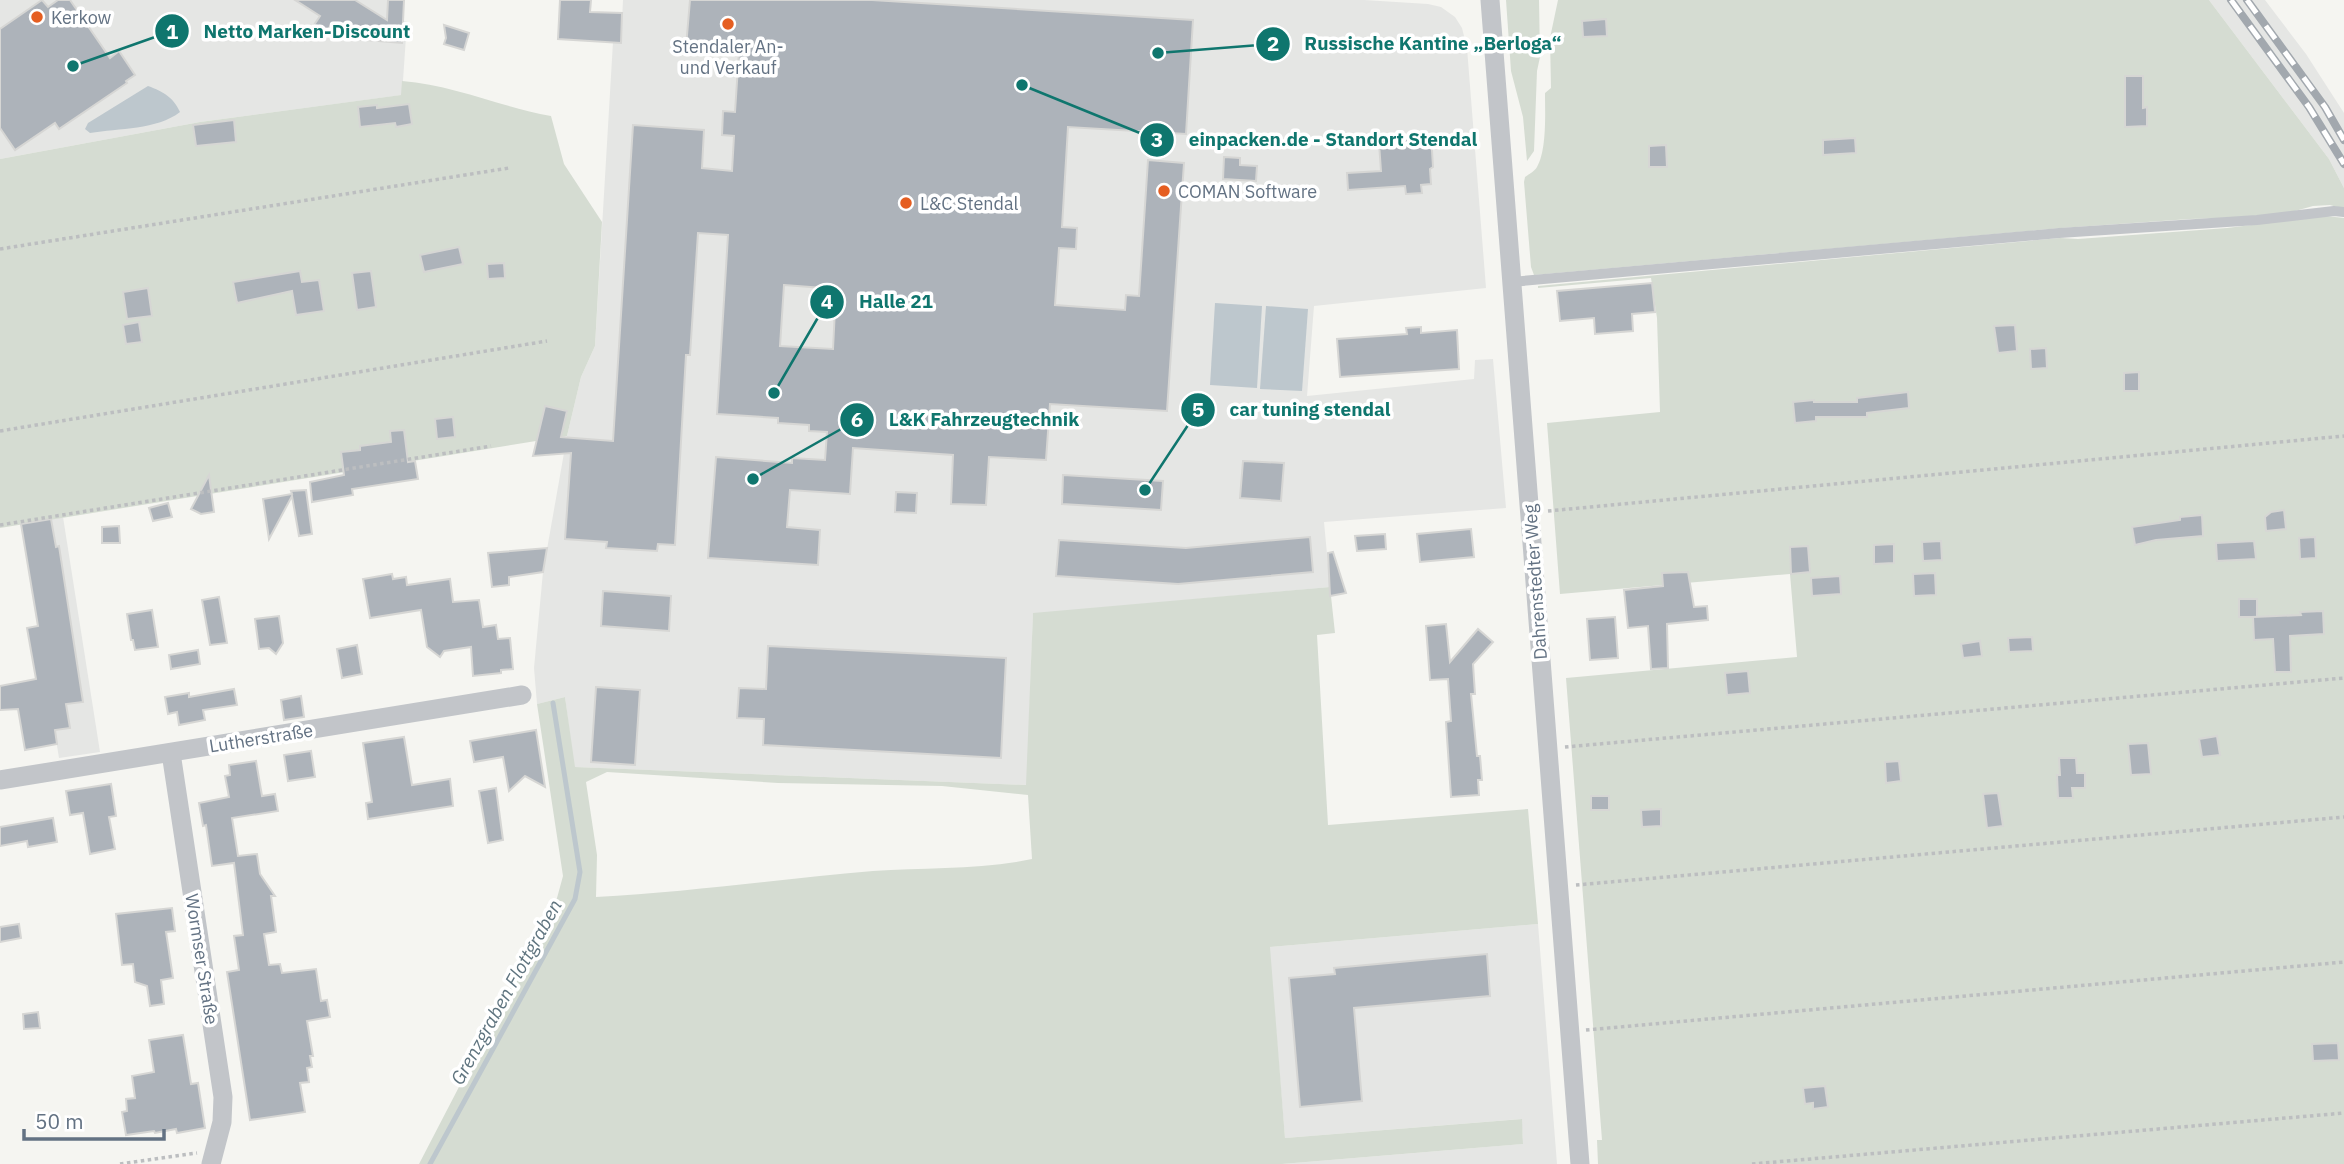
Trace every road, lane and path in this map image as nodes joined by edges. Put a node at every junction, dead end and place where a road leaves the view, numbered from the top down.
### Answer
1 (1490, 0) edge
2 (509, 168) dead end
3 (2344, 212) edge
4 (0, 249) edge
5 (1511, 282) junction
6 (547, 341) dead end
7 (0, 431) edge
8 (2344, 436) edge
9 (491, 446) dead end
10 (1529, 513) junction
11 (0, 525) edge
12 (2344, 678) edge
13 (522, 695) dead end
14 (1548, 748) junction
15 (171, 753) junction
16 (0, 780) edge
17 (2344, 817) edge
18 (1559, 887) junction
19 (2344, 962) edge
20 (1570, 1032) junction
21 (2344, 1113) edge
22 (214, 1157) edge
23 (120, 1164) edge
24 (1580, 1164) edge
25 (1752, 1164) edge

1 - 5 street, Dahrenstedter Weg
2 - 4 path
3 - 5 lane
5 - 10 street, Dahrenstedter Weg
6 - 7 path
8 - 10 path
9 - 11 path
10 - 14 street, Dahrenstedter Weg
12 - 14 path
13 - 15 street, Lutherstraße
14 - 18 street, Dahrenstedter Weg
15 - 16 street, Lutherstraße
15 - 22 street, Wormser Straße
17 - 18 path
18 - 20 street, Dahrenstedter Weg
19 - 20 path
20 - 24 street, Dahrenstedter Weg
21 - 25 path
22 - 23 path

